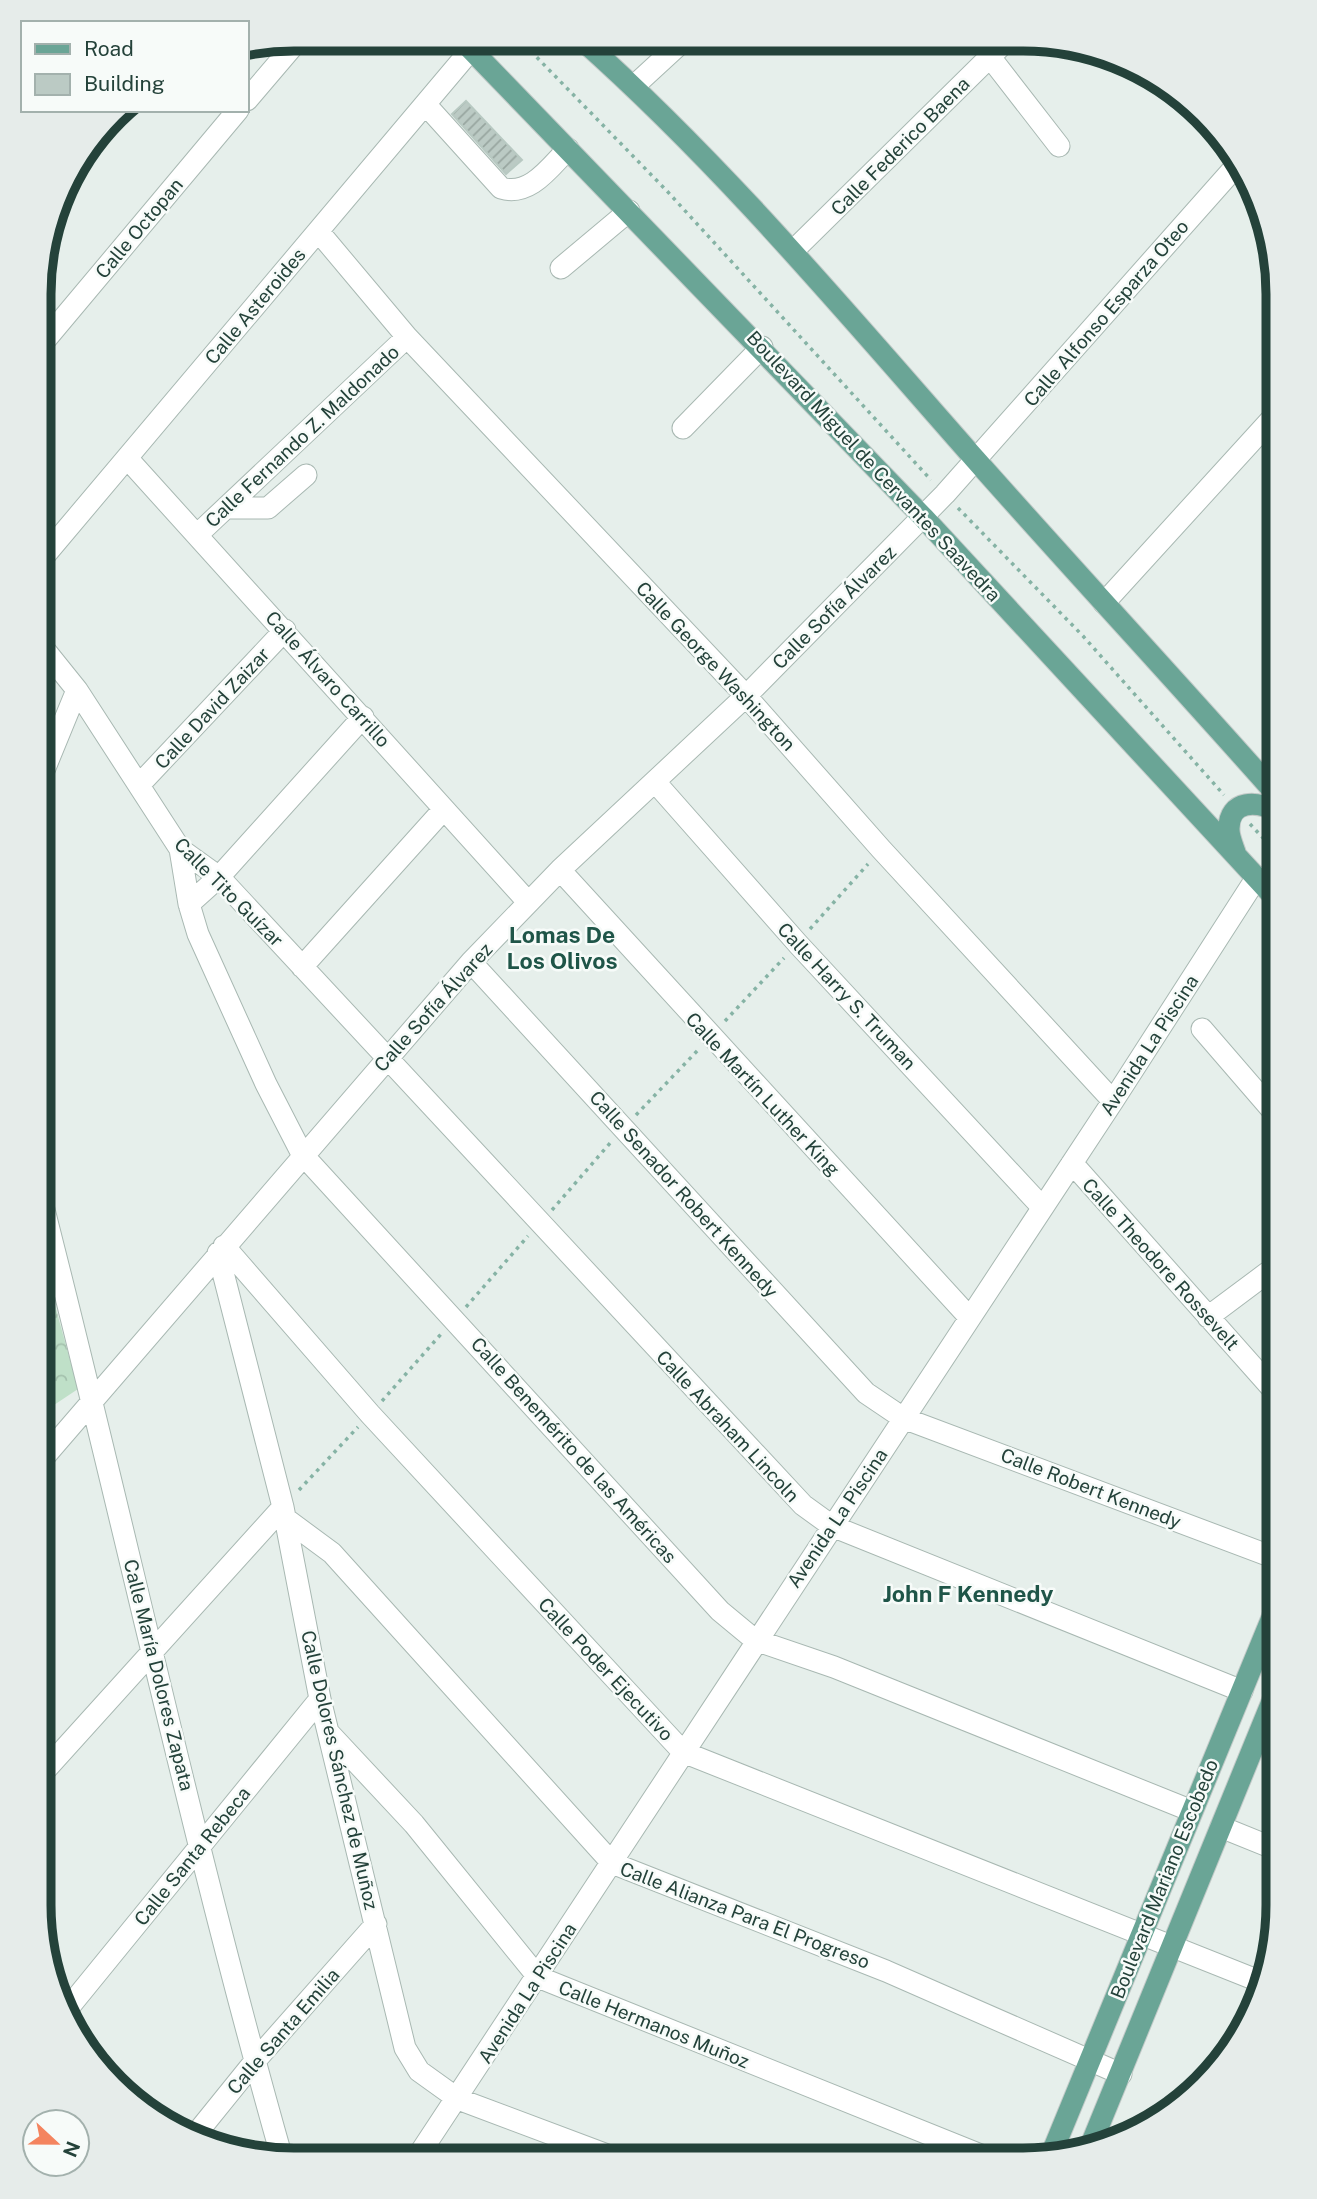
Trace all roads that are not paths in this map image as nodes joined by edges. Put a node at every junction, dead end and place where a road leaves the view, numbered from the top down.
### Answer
1 (464, 51) edge
2 (477, 51) edge
3 (595, 51) edge
4 (672, 51) edge
5 (996, 51) edge
6 (286, 52) edge
7 (990, 57) junction
8 (634, 86) junction
9 (250, 88) edge
10 (426, 104) junction
11 (236, 112) edge
12 (1059, 146) dead end
13 (568, 149) junction
14 (1233, 170) edge
15 (629, 211) junction
16 (318, 231) junction
17 (793, 251) junction
18 (561, 268) dead end
19 (51, 333) edge
20 (407, 337) junction
21 (762, 347) junction
22 (1266, 425) edge
23 (683, 428) dead end
24 (127, 458) junction
25 (976, 461) junction
26 (306, 475) dead end
27 (227, 508) junction
28 (923, 517) junction
29 (197, 536) junction
30 (51, 548) edge
31 (1104, 603) junction
32 (285, 630) junction
33 (51, 658) edge
34 (77, 690) junction
35 (746, 696) junction
36 (363, 717) junction
37 (51, 753) edge
38 (1266, 777) edge
39 (656, 783) junction
40 (139, 785) junction
41 (1266, 807) edge
42 (444, 809) junction
43 (180, 849) junction
44 (1236, 854) junction
45 (559, 870) junction
46 (219, 877) junction
47 (1256, 877) junction
48 (1266, 888) edge
49 (528, 902) junction
50 (189, 904) junction
51 (471, 962) junction
52 (302, 968) junction
53 (1202, 1029) dead end
54 (387, 1057) junction
55 (1113, 1101) junction
56 (1266, 1102) edge
57 (302, 1154) junction
58 (1072, 1163) junction
59 (1042, 1207) junction
60 (51, 1237) edge
61 (221, 1249) junction
62 (1266, 1274) edge
63 (969, 1317) junction
64 (1208, 1317) junction
65 (1266, 1382) edge
66 (93, 1400) junction
67 (903, 1418) junction
68 (51, 1449) edge
69 (284, 1513) junction
70 (832, 1526) junction
71 (1266, 1554) edge
72 (1266, 1632) edge
73 (755, 1640) junction
74 (151, 1650) junction
75 (1242, 1691) junction
76 (320, 1699) junction
77 (1266, 1722) edge
78 (328, 1731) junction
79 (683, 1752) junction
80 (51, 1763) edge
81 (1192, 1811) junction
82 (1221, 1827) junction
83 (202, 1845) junction
84 (1266, 1845) edge
85 (612, 1863) junction
86 (376, 1924) junction
87 (1142, 1934) junction
88 (1173, 1947) junction
89 (538, 1977) junction
90 (1254, 1979) edge
91 (72, 2004) edge
92 (1090, 2061) junction
93 (254, 2062) junction
94 (1121, 2074) junction
95 (458, 2099) junction
96 (200, 2129) edge
97 (1094, 2137) edge
98 (1055, 2146) edge
99 (279, 2147) edge
100 (424, 2148) edge
101 (589, 2148) edge
102 (963, 2148) edge

1 - 10 street, Calle Asteroides
2 - 13 main road, Boulevard Miguel de Cervantes Saavedra
3 - 8 main road
4 - 8 street
5 - 7 street, Calle Federico Baena
6 - 9 street
7 - 12 street
7 - 17 street, Calle Federico Baena
8 - 17 main road
10 - 13 street
10 - 16 street, Calle Asteroides
11 - 19 street, Calle Octopan
13 - 15 main road, Boulevard Miguel de Cervantes Saavedra
14 - 25 street, Calle Alfonso Esparza Oteo
15 - 18 street
15 - 21 main road, Boulevard Miguel de Cervantes Saavedra
16 - 20 street, Calle George Washington
16 - 24 street, Calle Asteroides
17 - 25 main road
20 - 27 street, Calle Fernando Z. Maldonado
20 - 35 street, Calle George Washington
21 - 23 street
21 - 28 main road, Boulevard Miguel de Cervantes Saavedra
22 - 31 street
24 - 29 street, Calle Álvaro Carrillo
24 - 30 street, Calle Asteroides
25 - 28 street, Calle Sofía Álvarez
25 - 31 main road
26 - 27 street
27 - 29 street, Calle Fernando Z. Maldonado
28 - 35 street, Calle Sofía Álvarez
28 - 44 main road, Boulevard Miguel de Cervantes Saavedra
29 - 32 street, Calle Álvaro Carrillo
31 - 38 main road
32 - 36 street, Calle Álvaro Carrillo
32 - 40 street, Calle David Zaizar
33 - 34 street, Calle Tito Guízar
34 - 37 street
34 - 40 street, Calle Tito Guízar
35 - 39 street, Calle Sofía Álvarez
35 - 55 street, Calle George Washington
36 - 42 street, Calle Álvaro Carrillo
36 - 46 street
39 - 45 street, Calle Sofía Álvarez
39 - 59 street, Calle Harry S. Truman
40 - 43 street, Calle Tito Guízar
41 - 44 main road
42 - 49 street, Calle Álvaro Carrillo
42 - 52 street
43 - 46 street, Calle Tito Guízar
43 - 50 street, Calle Benemérito de las Américas
44 - 47 main road, Boulevard Miguel de Cervantes Saavedra
45 - 49 street, Calle Sofía Álvarez
45 - 63 street, Calle Martín Luther King
46 - 50 street
46 - 52 street, Calle Tito Guízar
47 - 48 main road, Boulevard Miguel de Cervantes Saavedra
47 - 55 street, Avenida La Piscina
49 - 51 street, Calle Sofía Álvarez
50 - 57 street, Calle Benemérito de las Américas
51 - 54 street, Calle Sofía Álvarez
51 - 67 street, Calle Senador Robert Kennedy
52 - 54 street, Calle Tito Guízar
53 - 56 street
54 - 57 street, Calle Sofía Álvarez
54 - 70 street, Calle Abraham Lincoln
55 - 58 street, Avenida La Piscina
57 - 61 street, Calle Sofía Álvarez
57 - 73 street, Calle Benemérito de las Américas
58 - 59 street, Avenida La Piscina
58 - 64 street, Calle Theodore Rossevelt
59 - 63 street, Avenida La Piscina
60 - 66 street, Calle María Dolores Zapata
61 - 66 street, Calle Sofía Álvarez
61 - 69 street, Calle Dolores Sánchez de Muñoz
61 - 79 street, Calle Poder Ejecutivo
62 - 64 street
63 - 67 street, Avenida La Piscina
64 - 65 street, Calle Theodore Rossevelt
66 - 68 street, Calle Sofía Álvarez
66 - 74 street, Calle María Dolores Zapata
67 - 70 street, Avenida La Piscina
67 - 71 street, Calle Robert Kennedy
69 - 74 street
69 - 76 street, Calle Dolores Sánchez de Muñoz
69 - 85 street, Calle Alianza Para El Progreso
70 - 73 street, Avenida La Piscina
70 - 75 street, Calle Abraham Lincoln
72 - 75 main road, Boulevard Mariano Escobedo
73 - 79 street, Avenida La Piscina
73 - 81 street, Calle Benemérito de las Américas
74 - 80 street
74 - 83 street, Calle María Dolores Zapata
75 - 81 main road, Boulevard Mariano Escobedo
76 - 78 street, Calle Dolores Sánchez de Muñoz
76 - 83 street, Calle Santa Rebeca
77 - 82 main road, Boulevard Mariano Escobedo
78 - 86 street, Calle Dolores Sánchez de Muñoz
78 - 89 street, Calle Hermanos Muñoz
79 - 85 street, Avenida La Piscina
79 - 87 street, Calle Poder Ejecutivo
81 - 87 main road, Boulevard Mariano Escobedo
82 - 84 street
82 - 88 main road, Boulevard Mariano Escobedo
83 - 91 street, Calle Santa Rebeca
83 - 93 street, Calle María Dolores Zapata
85 - 89 street, Avenida La Piscina
85 - 92 street, Calle Alianza Para El Progreso
86 - 93 street, Calle Santa Emilia
86 - 95 street, Calle Dolores Sánchez de Muñoz
87 - 88 street, Calle Poder Ejecutivo
87 - 92 main road, Boulevard Mariano Escobedo
88 - 90 street, Calle Poder Ejecutivo
88 - 94 main road, Boulevard Mariano Escobedo
89 - 95 street, Avenida La Piscina
89 - 102 street, Calle Hermanos Muñoz
92 - 94 street, Calle Alianza Para El Progreso
92 - 98 main road, Boulevard Mariano Escobedo
93 - 96 street, Calle Santa Emilia
93 - 99 street, Calle María Dolores Zapata
94 - 97 main road, Boulevard Mariano Escobedo
95 - 100 street, Avenida La Piscina
95 - 101 street, Calle Dolores Sánchez de Muñoz

